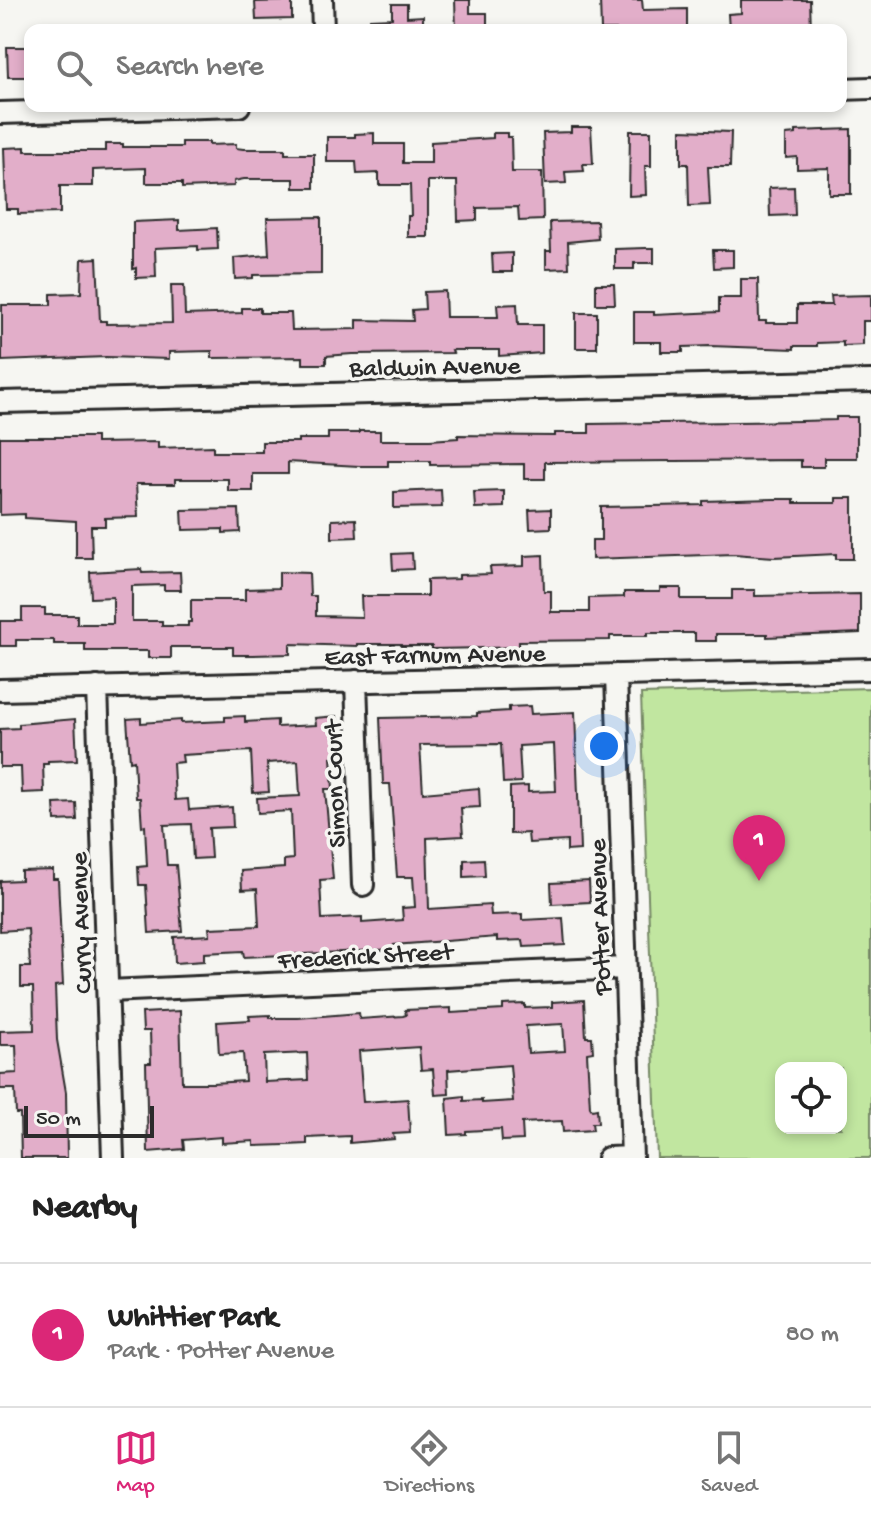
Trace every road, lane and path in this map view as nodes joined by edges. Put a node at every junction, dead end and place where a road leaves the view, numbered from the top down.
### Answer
1 (322, 0) edge
2 (323, 24) edge
3 (871, 88) edge
4 (847, 89) edge
5 (34, 112) edge
6 (0, 113) edge
7 (871, 381) edge
8 (0, 402) edge
9 (871, 669) edge
10 (616, 675) junction
11 (356, 681) junction
12 (97, 687) junction
13 (0, 690) edge
14 (363, 885) dead end
15 (625, 968) junction
16 (108, 991) junction
17 (113, 1158) edge
18 (608, 1158) edge
19 (632, 1158) edge

1 - 2 street
3 - 4 street
5 - 6 street
7 - 8 street, Baldwin Avenue
9 - 10 street, East Farnum Avenue
10 - 11 street, East Farnum Avenue
10 - 15 street, Potter Avenue
11 - 12 street, East Farnum Avenue
11 - 14 street, Simon Court
12 - 13 street, East Farnum Avenue
12 - 16 street, Curry Avenue
15 - 16 street, Frederick Street
15 - 19 street, Potter Avenue
16 - 17 street, Curry Avenue
18 - 19 street

